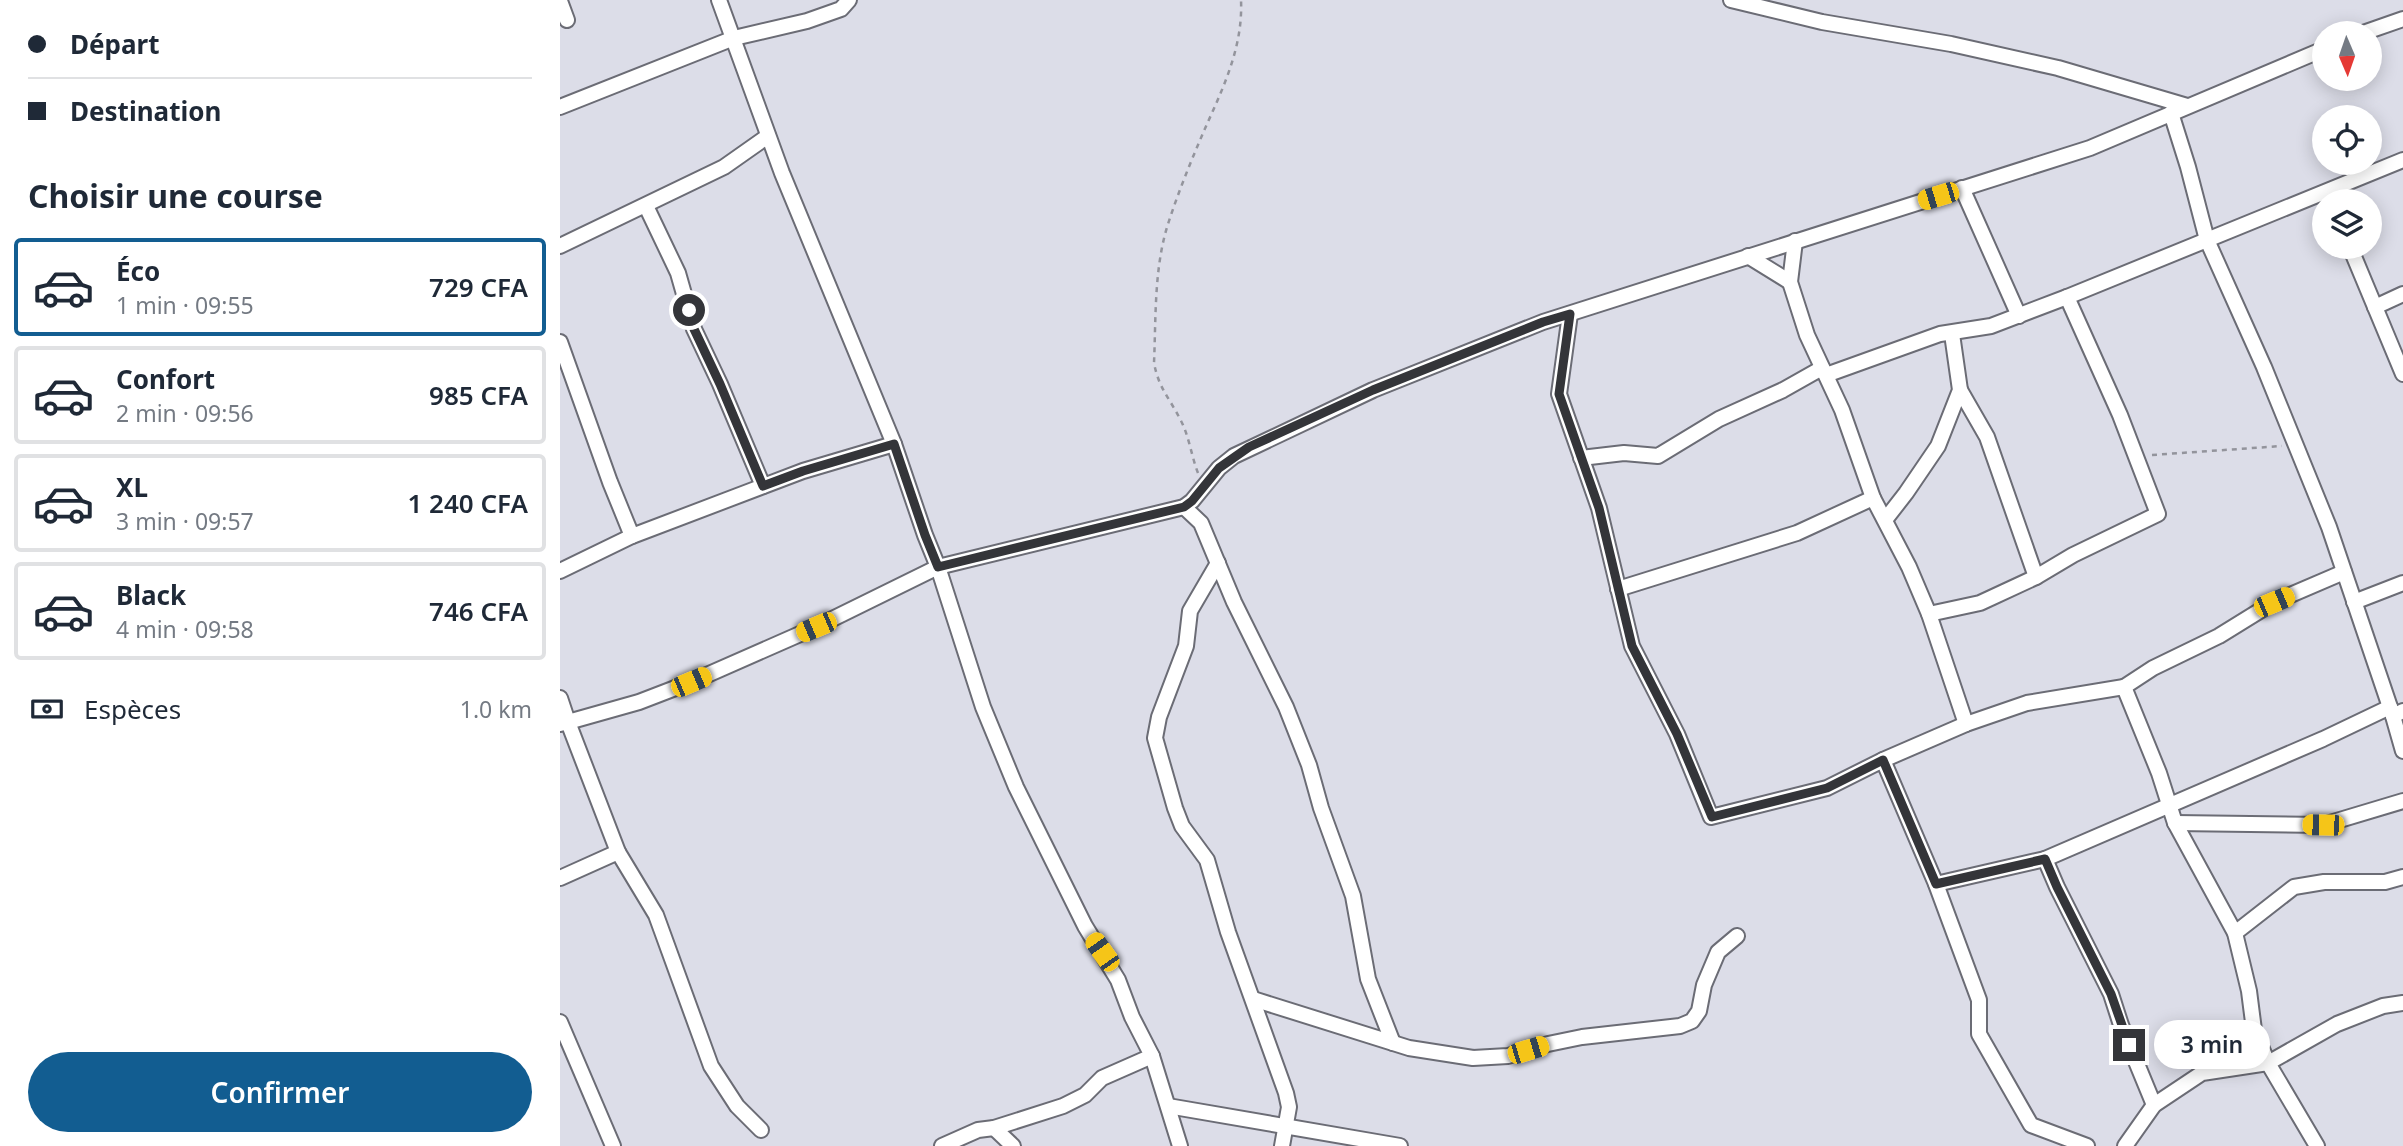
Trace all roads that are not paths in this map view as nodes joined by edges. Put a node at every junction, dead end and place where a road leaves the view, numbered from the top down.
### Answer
1 (719, 0) edge
2 (849, 0) edge
3 (1731, 0) edge
4 (560, 1) edge
5 (2403, 19) edge
6 (567, 20) dead end
7 (2382, 26) edge
8 (734, 38) junction
9 (2312, 54) edge
10 (2187, 106) junction
11 (560, 107) edge
12 (2171, 113) junction
13 (768, 136) junction
14 (2403, 160) edge
15 (1962, 188) junction
16 (2343, 189) edge
17 (2312, 202) edge
18 (646, 206) junction
19 (2207, 240) junction
20 (1795, 242) junction
21 (560, 246) edge
22 (1748, 256) junction
23 (2355, 259) edge
24 (1790, 282) junction
25 (2403, 294) edge
26 (2067, 297) junction
27 (2375, 307) junction
28 (1570, 314) junction
29 (2019, 316) junction
30 (1952, 334) junction
31 (560, 342) edge
32 (1824, 371) junction
33 (2403, 374) edge
34 (1960, 390) junction
35 (894, 444) junction
36 (1581, 458) junction
37 (763, 486) junction
38 (1873, 498) junction
39 (1184, 507) junction
40 (1885, 520) junction
41 (632, 536) junction
42 (1218, 563) junction
43 (938, 567) junction
44 (560, 571) edge
45 (2344, 572) junction
46 (2036, 577) junction
47 (2403, 583) edge
48 (1618, 589) junction
49 (2354, 602) junction
50 (1929, 614) junction
51 (2124, 687) junction
52 (560, 698) edge
53 (2395, 711) edge
54 (564, 723) edge
55 (1966, 724) junction
56 (2403, 751) edge
57 (1883, 760) junction
58 (2403, 801) edge
59 (2170, 806) junction
60 (2175, 823) junction
61 (618, 852) junction
62 (2045, 859) junction
63 (2403, 877) edge
64 (560, 878) edge
65 (1936, 884) junction
66 (2235, 933) junction
67 (1737, 936) dead end
68 (1252, 999) junction
69 (2403, 1003) edge
70 (560, 1022) edge
71 (1393, 1043) junction
72 (1152, 1056) junction
73 (2268, 1063) junction
74 (2154, 1105) junction
75 (1168, 1106) junction
76 (1287, 1126) junction
77 (994, 1128) junction
78 (761, 1130) dead end
79 (613, 1146) edge
80 (942, 1146) edge
81 (1013, 1146) edge
82 (1180, 1146) edge
83 (1282, 1146) edge
84 (1400, 1146) edge
85 (2087, 1146) edge
86 (2125, 1146) edge
87 (2317, 1146) edge

1 - 8 street
2 - 8 street
3 - 10 street
4 - 6 street
5 - 7 street
8 - 11 street
8 - 13 street
9 - 10 street
10 - 12 street
12 - 15 street
12 - 19 street
13 - 18 street
13 - 35 street
14 - 16 street
15 - 20 street
15 - 29 street
17 - 19 street
18 - 21 street
18 - 37 street
19 - 26 street
19 - 45 street
20 - 22 street
20 - 24 street
22 - 24 street
22 - 28 street
23 - 27 street
24 - 32 street
25 - 27 street
26 - 29 street
26 - 46 street
27 - 33 street
28 - 36 street
28 - 39 street
29 - 30 street
30 - 32 street
30 - 34 street
31 - 41 street
32 - 36 street
32 - 38 street
34 - 40 street
34 - 46 street
35 - 37 street
35 - 43 street
36 - 48 street
37 - 41 street
38 - 40 street
38 - 48 street
39 - 42 street
39 - 43 street
40 - 50 street
41 - 44 street
42 - 68 street
42 - 71 street
43 - 54 street
43 - 72 street
45 - 49 street
45 - 51 street
46 - 50 street
47 - 49 street
48 - 57 street
49 - 53 street
50 - 55 street
51 - 55 street
51 - 59 street
52 - 54 street
53 - 56 street
53 - 59 street
54 - 61 street
55 - 57 street
57 - 65 street
58 - 60 street
59 - 60 street
59 - 62 street
60 - 66 street
61 - 64 street
61 - 78 street
62 - 65 street
62 - 74 street
63 - 66 street
65 - 85 street
66 - 73 street
67 - 71 street
68 - 71 street
68 - 76 street
69 - 73 street
70 - 79 street
72 - 75 street
72 - 77 street
73 - 74 street
73 - 87 street
74 - 86 street
75 - 76 street
75 - 82 street
76 - 83 street
76 - 84 street
77 - 80 street
77 - 81 street

